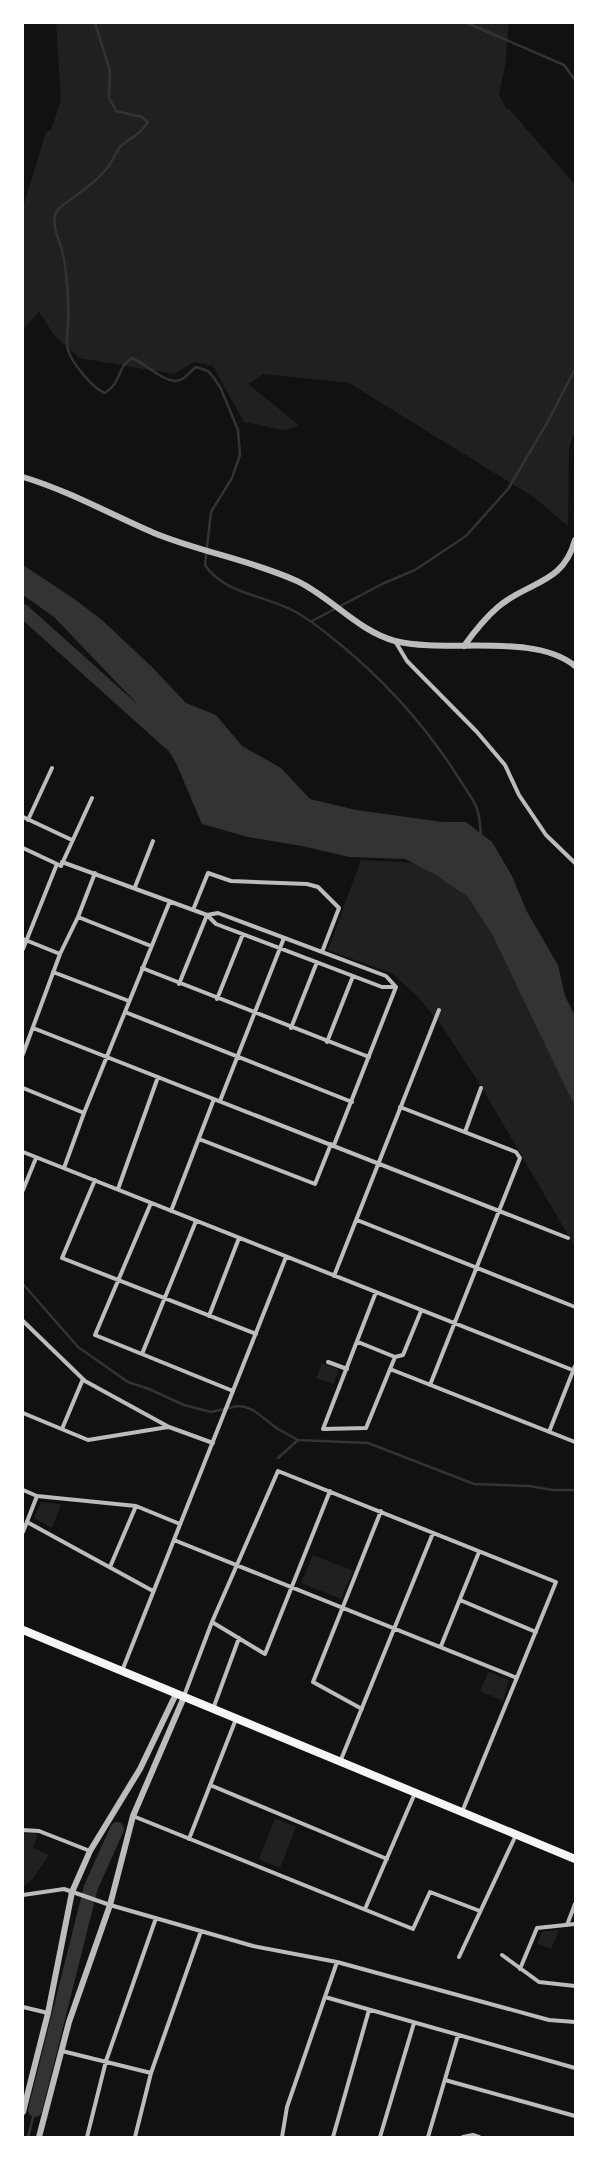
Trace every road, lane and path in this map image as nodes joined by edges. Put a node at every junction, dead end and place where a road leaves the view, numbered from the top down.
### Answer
1 (23, 477) edge
2 (575, 540) edge
3 (395, 641) junction
4 (464, 646) junction
5 (575, 666) edge
6 (52, 768) dead end
7 (92, 798) dead end
8 (23, 817) edge
9 (28, 820) junction
10 (72, 840) junction
11 (153, 840) dead end
12 (23, 849) edge
13 (62, 862) junction
14 (575, 863) edge
15 (57, 864) junction
16 (94, 873) junction
17 (135, 887) junction
18 (170, 901) junction
19 (193, 910) junction
20 (207, 915) junction
21 (78, 917) junction
22 (243, 934) junction
23 (284, 938) junction
24 (25, 940) edge
25 (151, 946) junction
26 (23, 948) edge
27 (280, 948) junction
28 (322, 952) junction
29 (60, 954) junction
30 (317, 962) junction
31 (142, 968) junction
32 (53, 972) junction
33 (353, 976) junction
34 (179, 984) junction
35 (396, 987) junction
36 (217, 999) junction
37 (129, 1001) junction
38 (439, 1010) dead end
39 (124, 1012) junction
40 (254, 1013) junction
41 (33, 1028) junction
42 (291, 1028) junction
43 (25, 1042) edge
44 (327, 1042) junction
45 (23, 1054) edge
46 (107, 1057) junction
47 (237, 1057) junction
48 (369, 1057) junction
49 (158, 1077) junction
50 (23, 1088) edge
51 (481, 1088) dead end
52 (214, 1099) junction
53 (220, 1101) junction
54 (352, 1102) junction
55 (400, 1107) junction
56 (84, 1113) junction
57 (465, 1132) junction
58 (198, 1139) junction
59 (333, 1145) junction
60 (23, 1152) edge
61 (36, 1158) junction
62 (379, 1163) junction
63 (64, 1168) junction
64 (95, 1180) junction
65 (118, 1189) junction
66 (23, 1190) edge
67 (151, 1203) junction
68 (171, 1211) junction
69 (499, 1211) junction
70 (357, 1220) junction
71 (196, 1221) junction
72 (239, 1238) junction
73 (568, 1238) dead end
74 (286, 1257) junction
75 (476, 1267) junction
76 (334, 1276) junction
77 (118, 1280) junction
78 (376, 1292) junction
79 (165, 1298) junction
80 (575, 1307) edge
81 (421, 1311) junction
82 (209, 1316) junction
83 (23, 1321) edge
84 (454, 1323) junction
85 (256, 1334) junction
86 (358, 1342) junction
87 (142, 1354) junction
88 (395, 1356) junction
89 (328, 1362) dead end
90 (347, 1369) junction
91 (390, 1369) junction
92 (574, 1369) edge
93 (83, 1379) junction
94 (430, 1384) junction
95 (233, 1391) junction
96 (23, 1413) edge
97 (169, 1427) junction
98 (62, 1429) junction
99 (549, 1432) junction
100 (575, 1442) edge
101 (213, 1443) junction
102 (23, 1490) edge
103 (330, 1491) junction
104 (37, 1496) junction
105 (136, 1506) junction
106 (380, 1511) junction
107 (27, 1522) junction
108 (180, 1524) junction
109 (23, 1532) edge
110 (433, 1533) junction
111 (174, 1540) junction
112 (479, 1552) junction
113 (237, 1565) junction
114 (110, 1567) junction
115 (292, 1587) junction
116 (154, 1591) junction
117 (460, 1600) junction
118 (342, 1607) junction
119 (212, 1622) junction
120 (396, 1629) junction
121 (23, 1630) edge
122 (536, 1632) junction
123 (239, 1638) junction
124 (441, 1646) junction
125 (122, 1671) junction
126 (516, 1678) junction
127 (180, 1695) junction
128 (213, 1709) junction
129 (362, 1709) junction
130 (237, 1719) junction
131 (340, 1762) junction
132 (210, 1785) junction
133 (415, 1793) junction
134 (462, 1812) junction
135 (133, 1816) junction
136 (23, 1830) edge
137 (516, 1835) junction
138 (189, 1839) junction
139 (90, 1851) junction
140 (387, 1859) junction
141 (575, 1859) edge
142 (74, 1893) junction
143 (23, 1896) edge
144 (575, 1904) edge
145 (110, 1905) junction
146 (365, 1909) junction
147 (480, 1911) junction
148 (156, 1918) junction
149 (575, 1924) edge
150 (567, 1925) junction
151 (201, 1931) junction
152 (502, 1955) dead end
153 (459, 1957) dead end
154 (337, 1962) junction
155 (520, 1969) junction
156 (575, 1986) edge
157 (324, 1997) junction
158 (23, 2006) edge
159 (369, 2010) junction
160 (48, 2013) junction
161 (575, 2022) edge
162 (414, 2023) junction
163 (458, 2035) junction
164 (62, 2051) junction
165 (106, 2061) junction
166 (575, 2068) edge
167 (151, 2073) junction
168 (445, 2080) junction
169 (23, 2112) edge
170 (575, 2116) edge
171 (39, 2137) edge
172 (87, 2137) edge
173 (135, 2137) edge
174 (282, 2137) edge
175 (333, 2137) edge
176 (380, 2137) edge
177 (428, 2137) edge
178 (463, 2137) edge
179 (479, 2137) edge

1 - 3 street
2 - 4 street
3 - 4 street
3 - 14 street
4 - 5 street
6 - 9 street
7 - 10 street
8 - 9 street
9 - 10 street
10 - 13 street
11 - 17 street
12 - 15 street
13 - 15 street
13 - 16 street
15 - 24 street
16 - 17 street
16 - 21 street
17 - 18 street
18 - 19 street
18 - 25 street
19 - 20 street
19 - 28 street
20 - 22 street
20 - 23 street
20 - 34 street
21 - 25 street
21 - 29 street
22 - 27 street
22 - 36 street
23 - 27 street
23 - 28 street
24 - 26 street
24 - 29 street
25 - 31 street
27 - 30 street
27 - 40 street
28 - 35 street
29 - 32 street
30 - 33 street
30 - 42 street
31 - 34 street
31 - 37 street
32 - 37 street
32 - 41 street
33 - 35 street
33 - 44 street
34 - 36 street
35 - 48 street
36 - 40 street
37 - 39 street
38 - 55 street
39 - 46 street
39 - 47 street
40 - 42 street
40 - 47 street
41 - 43 street
41 - 46 street
42 - 44 street
43 - 45 street
44 - 48 street
46 - 49 street
46 - 56 street
47 - 53 street
47 - 54 street
48 - 54 street
49 - 52 street
49 - 65 street
50 - 56 street
51 - 57 street
52 - 53 street
52 - 58 street
53 - 59 street
54 - 59 street
55 - 57 street
55 - 62 street
56 - 63 street
57 - 69 street
58 - 59 street
58 - 68 street
59 - 62 street
60 - 61 street
61 - 63 street
61 - 66 street
62 - 69 street
62 - 70 street
63 - 64 street
64 - 65 street
64 - 77 street
65 - 67 street
67 - 68 street
67 - 77 street
68 - 71 street
69 - 73 street
69 - 75 street
70 - 75 street
70 - 76 street
71 - 72 street
71 - 79 street
72 - 74 street
72 - 82 street
74 - 76 street
74 - 85 street
75 - 80 street
75 - 84 street
76 - 78 street
77 - 79 street
77 - 87 street
78 - 81 street
78 - 86 street
79 - 82 street
79 - 87 street
81 - 84 street
81 - 88 street
82 - 85 street
83 - 93 street
84 - 92 street
84 - 94 street
85 - 95 street
86 - 88 street
86 - 90 street
87 - 95 street
88 - 91 street
89 - 90 street
90 - 91 street
91 - 94 street
92 - 99 street
93 - 97 street
93 - 98 street
94 - 99 street
95 - 101 street
96 - 98 street
97 - 98 street
97 - 101 street
99 - 100 street
101 - 108 street
102 - 104 street
103 - 106 street
103 - 113 street
103 - 115 street
104 - 105 street
104 - 107 street
105 - 108 street
105 - 114 street
106 - 110 street
106 - 118 street
107 - 109 street
107 - 114 street
108 - 111 street
110 - 112 street
110 - 120 street
111 - 113 street
111 - 116 street
112 - 117 street
112 - 122 street
113 - 115 street
113 - 119 street
114 - 116 street
115 - 118 street
115 - 123 street
116 - 125 street
117 - 122 street
117 - 124 street
118 - 120 street
118 - 129 street
119 - 123 street
119 - 127 street
120 - 124 street
120 - 129 street
121 - 125 highway
122 - 126 street
123 - 128 street
124 - 126 street
125 - 127 highway
126 - 134 street
127 - 128 highway
127 - 135 street
127 - 139 street
128 - 130 highway
129 - 131 street
130 - 131 highway
130 - 132 street
131 - 133 highway
132 - 138 street
132 - 140 street
133 - 134 highway
133 - 140 street
134 - 137 highway
135 - 138 street
135 - 145 street
136 - 139 street
137 - 141 highway
137 - 147 street
138 - 146 street
139 - 142 street
140 - 146 street
142 - 143 street
142 - 145 street
142 - 160 street
144 - 150 street
145 - 148 street
145 - 164 street
146 - 147 street
147 - 153 street
148 - 151 street
148 - 165 street
149 - 150 street
150 - 155 street
151 - 154 street
151 - 167 street
152 - 155 street
154 - 157 street
154 - 161 street
155 - 156 street
157 - 159 street
157 - 174 street
158 - 160 street
159 - 162 street
159 - 175 street
160 - 169 street
162 - 163 street
162 - 176 street
163 - 166 street
163 - 168 street
164 - 165 street
164 - 171 street
165 - 167 street
165 - 172 street
167 - 173 street
168 - 170 street
168 - 177 street
178 - 179 street

